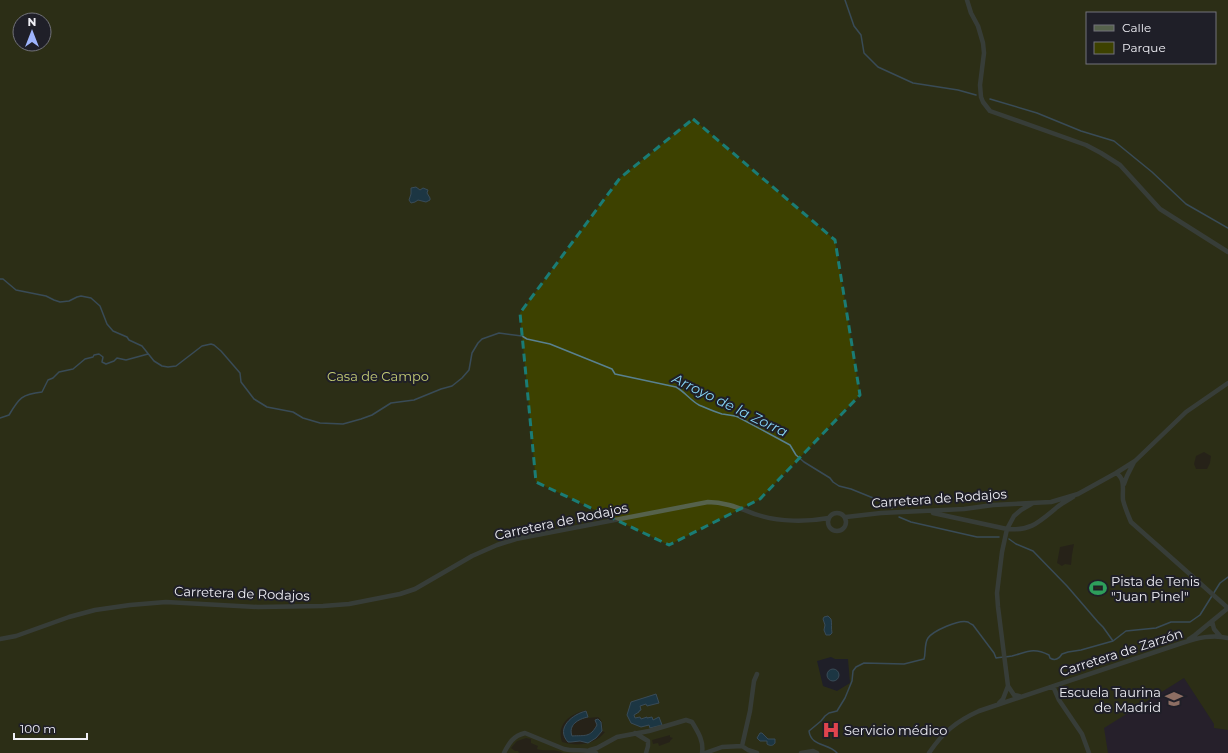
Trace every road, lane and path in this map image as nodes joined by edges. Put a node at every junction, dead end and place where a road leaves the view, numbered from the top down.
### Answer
1 (967, 0) edge
2 (1228, 252) edge
3 (1228, 383) edge
4 (1135, 461) junction
5 (1116, 473) junction
6 (1123, 486) junction
7 (1078, 494) junction
8 (1035, 502) junction
9 (925, 511) junction
10 (846, 517) junction
11 (829, 518) junction
12 (1007, 529) junction
13 (1228, 608) edge
14 (1212, 621) junction
15 (1220, 636) junction
16 (1228, 638) edge
17 (0, 639) edge
18 (1182, 643) junction
19 (757, 674) dead end
20 (1053, 686) junction
21 (1007, 688) junction
22 (1022, 696) junction
23 (1011, 700) junction
24 (998, 704) junction
25 (636, 733) junction
26 (703, 744) junction
27 (742, 746) junction
28 (714, 749) junction
29 (590, 750) junction
30 (504, 753) edge
31 (596, 753) edge
32 (646, 753) edge
33 (704, 753) edge
34 (757, 753) edge
35 (801, 753) edge
36 (817, 753) edge
37 (929, 753) edge
38 (1089, 753) edge

1 - 2 street
3 - 4 street
4 - 5 street
4 - 6 street
5 - 6 street
5 - 7 street
6 - 13 street
7 - 8 street, Carretera de Rodajos
7 - 12 street
8 - 9 street, Carretera de Rodajos
8 - 12 street
9 - 10 street, Carretera de Rodajos
9 - 12 street
10 - 11 street
10 - 11 street
11 - 17 street, Carretera de Rodajos
12 - 21 street
13 - 14 street
14 - 15 street
14 - 18 street
15 - 16 street, Carretera de Zarzón
15 - 18 street, Carretera de Zarzón
18 - 20 street, Carretera de Zarzón
19 - 27 street
20 - 22 street, Carretera de Zarzón
20 - 38 street
21 - 22 street
21 - 23 street
21 - 24 street
22 - 23 street, Carretera de Zarzón
23 - 24 street, Carretera de Zarzón
24 - 37 street, Carretera de Zarzón
25 - 26 street
25 - 29 street
25 - 32 street
26 - 28 street
26 - 33 street
27 - 28 street
27 - 34 street
28 - 33 street
29 - 30 street
29 - 31 street
35 - 36 street

